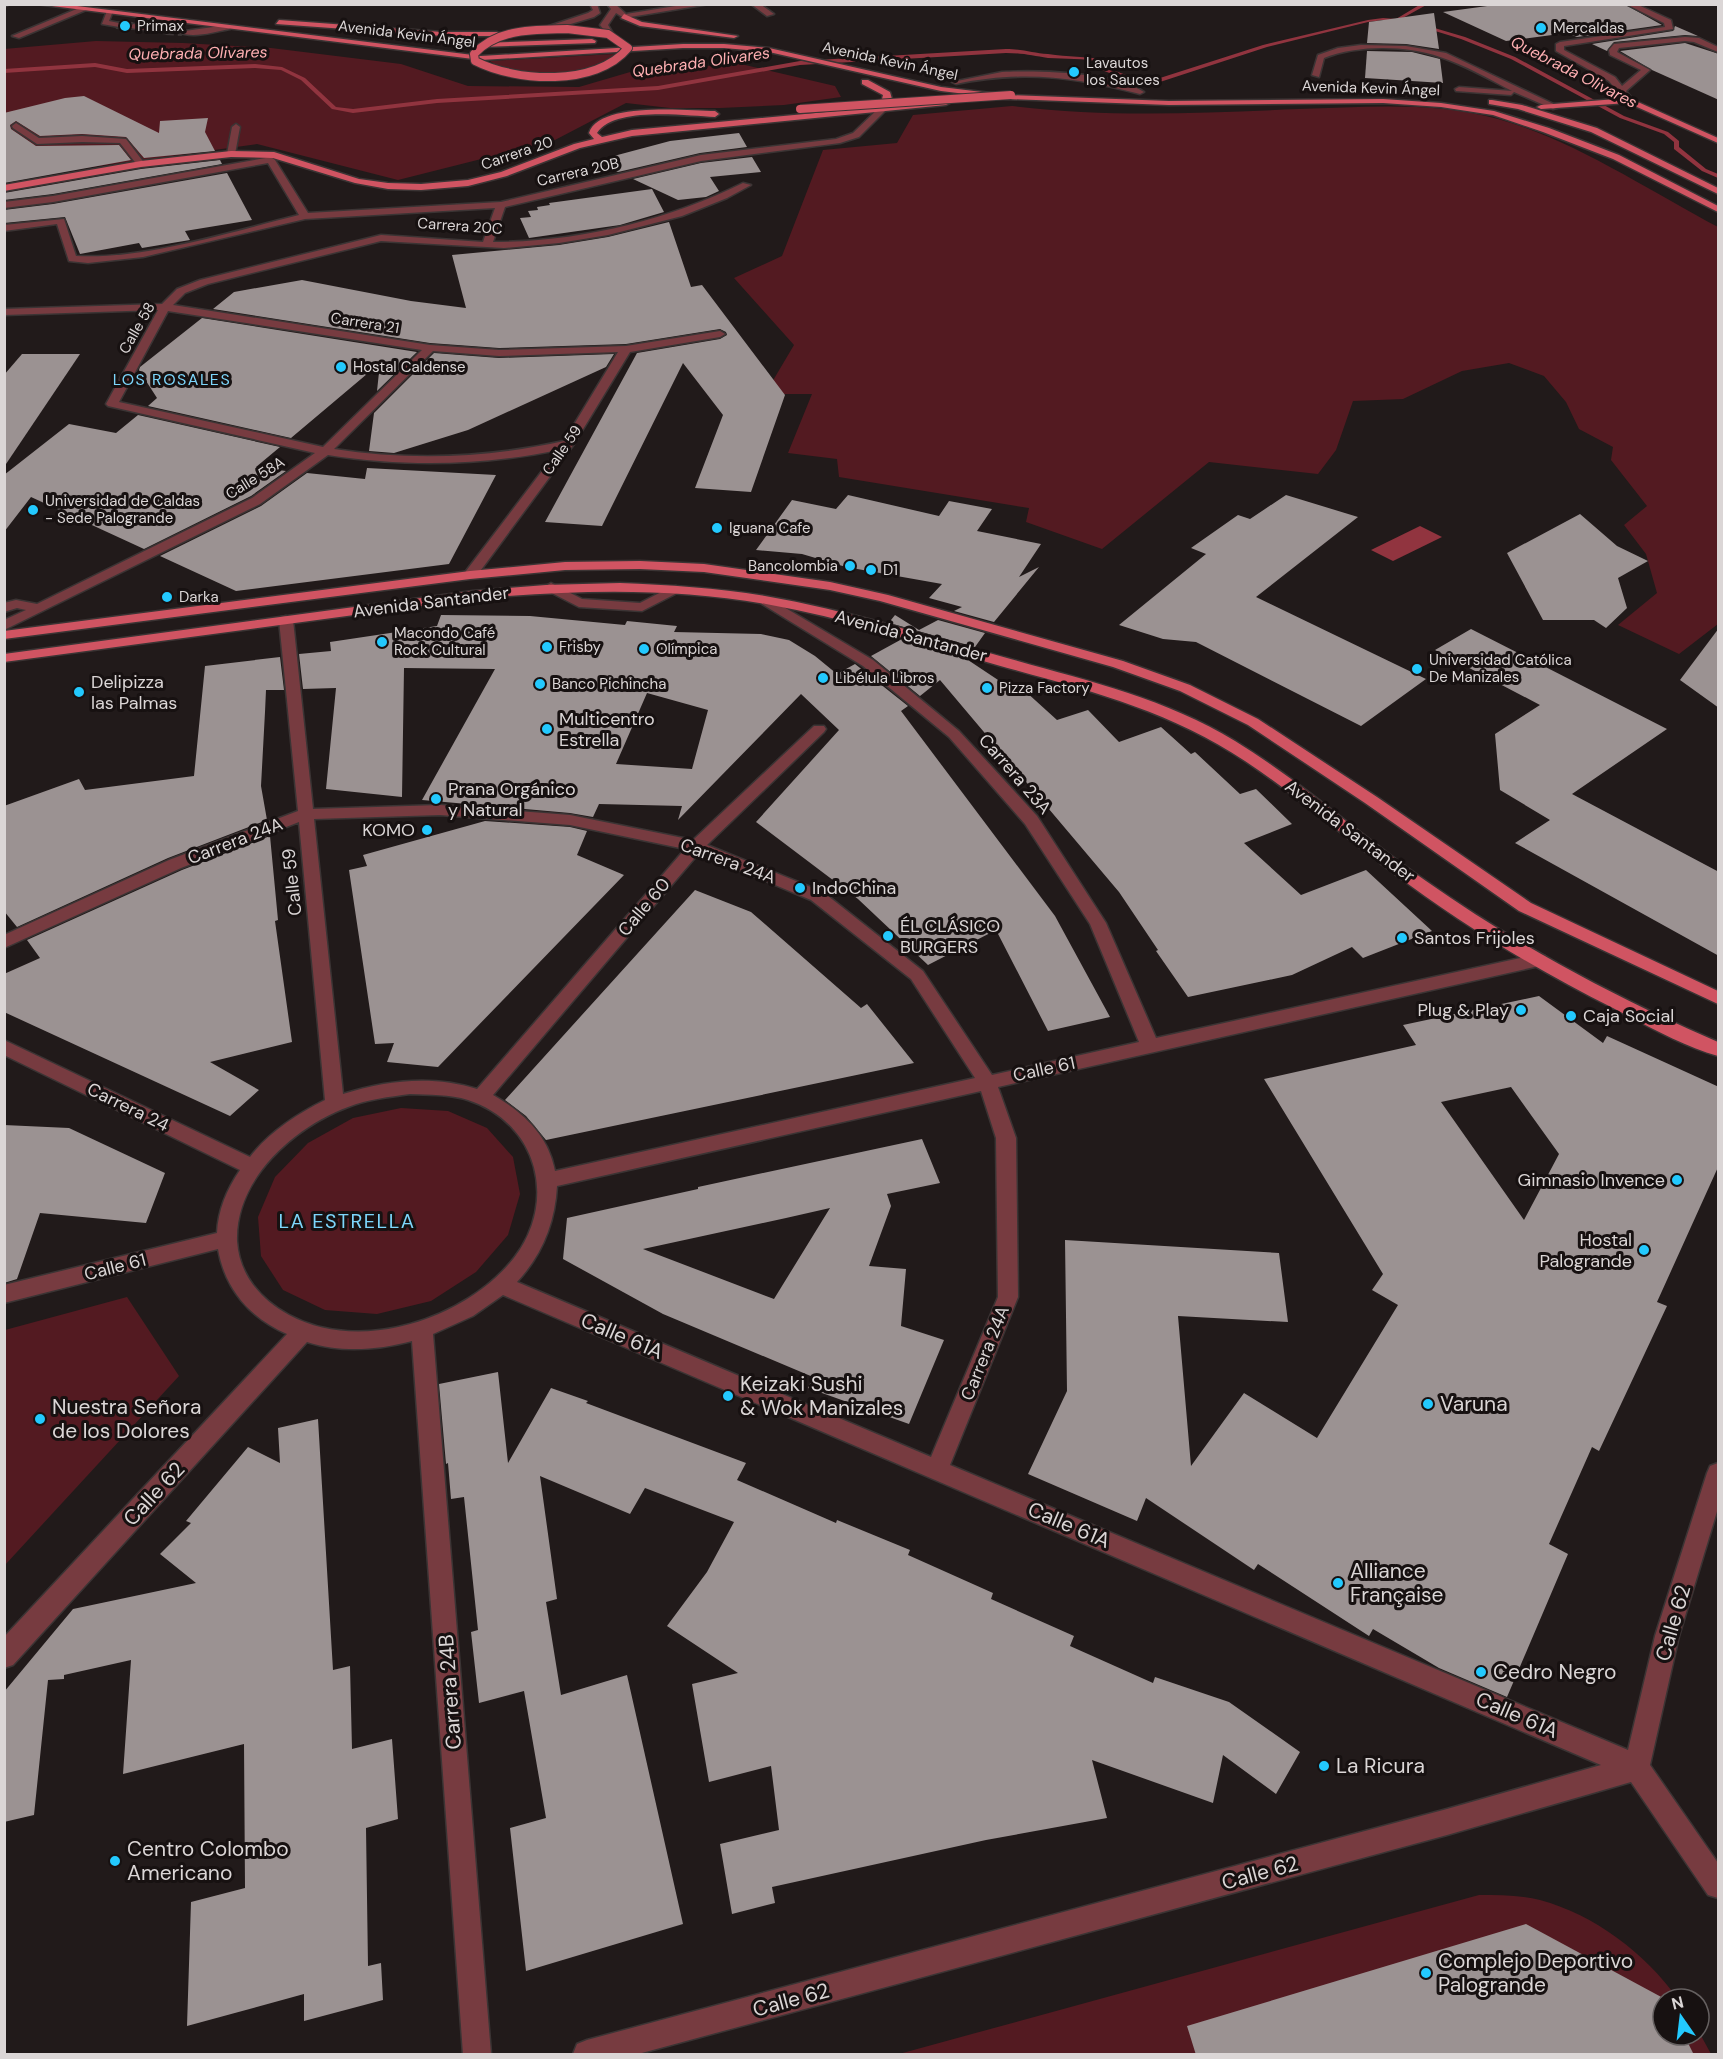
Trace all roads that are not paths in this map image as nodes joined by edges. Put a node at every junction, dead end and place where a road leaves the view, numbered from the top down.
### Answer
1 (39, 4) edge
2 (115, 4) edge
3 (706, 4) edge
4 (754, 4) edge
5 (1629, 4) edge
6 (613, 7) edge
7 (593, 9) edge
8 (82, 10) junction
9 (183, 12) dead end
10 (110, 13) junction
11 (770, 14) dead end
12 (624, 16) junction
13 (169, 20) junction
14 (116, 25) dead end
15 (133, 26) tunnel mouth
16 (150, 28) junction
17 (229, 28) junction
18 (166, 30) tunnel mouth
19 (541, 30) junction
20 (183, 32) tunnel mouth
21 (523, 32) junction
22 (610, 35) junction
23 (16, 36) dead end
24 (669, 38) dead end
25 (635, 39) dead end
26 (455, 44) dead end
27 (474, 45) dead end
28 (1719, 50) edge
29 (475, 61) junction
30 (613, 64) junction
31 (924, 75) dead end
32 (1316, 75) dead end
33 (857, 80) junction
34 (956, 82) junction
35 (1459, 89) dead end
36 (1623, 90) junction
37 (1140, 92) junction
38 (1151, 92) dead end
39 (1261, 92) dead end
40 (1519, 93) junction
41 (1448, 95) dead end
42 (1004, 96) junction
43 (1629, 100) junction
44 (1519, 107) junction
45 (1558, 107) junction
46 (883, 109) junction
47 (1561, 119) junction
48 (600, 123) junction
49 (16, 126) dead end
50 (236, 127) dead end
51 (648, 130) junction
52 (600, 140) junction
53 (1719, 141) edge
54 (231, 154) junction
55 (141, 164) junction
56 (746, 185) dead end
57 (4, 188) edge
58 (1719, 191) edge
59 (4, 205) edge
60 (501, 205) junction
61 (1719, 208) edge
62 (305, 216) junction
63 (4, 228) edge
64 (488, 245) junction
65 (204, 282) joint
66 (165, 307) junction
67 (4, 312) edge
68 (720, 334) dead end
69 (430, 348) junction
70 (626, 350) junction
71 (568, 444) junction
72 (325, 451) junction
73 (471, 576) junction
74 (767, 600) junction
75 (4, 608) edge
76 (40, 609) junction
77 (285, 620) junction
78 (4, 626) edge
79 (4, 635) edge
80 (4, 658) edge
81 (819, 729) dead end
82 (305, 814) junction
83 (696, 846) junction
84 (4, 942) edge
85 (1539, 960) junction
86 (1719, 998) edge
87 (1150, 1046) junction
88 (4, 1047) edge
89 (1719, 1049) edge
90 (987, 1082) junction
91 (481, 1097) junction
92 (335, 1104) junction
93 (252, 1167) junction
94 (549, 1180) junction
95 (226, 1239) junction
96 (501, 1285) junction
97 (4, 1294) edge
98 (422, 1329) junction
99 (303, 1332) junction
100 (937, 1469) junction
101 (1719, 1473) edge
102 (4, 1656) edge
103 (1637, 1767) junction
104 (1719, 1885) edge
105 (477, 2055) edge
106 (587, 2055) edge

1 - 8 main road, Avenida Kevin Ángel
2 - 9 main road
3 - 12 street
4 - 11 street
5 - 36 street
6 - 12 street
6 - 22 street
7 - 19 street, bridge
8 - 10 main road, Avenida Kevin Ángel
8 - 23 street
10 - 13 main road, Avenida Kevin Ángel
10 - 14 street
12 - 24 main road
13 - 16 street
13 - 17 main road, Avenida Kevin Ángel
15 - 16 street
16 - 18 street
17 - 20 street
17 - 29 main road
17 - 42 main road, Avenida Kevin Ángel
19 - 21 main road, bridge
19 - 22 main road, bridge
21 - 26 main road, Avenida Kevin Ángel, bridge
21 - 29 main road, bridge
22 - 30 main road, bridge
25 - 27 main road, Avenida Kevin Ángel
28 - 36 street
29 - 30 main road, bridge
30 - 33 main road
31 - 34 main road, Avenida Kevin Ángel
32 - 40 street
33 - 42 main road
33 - 46 main road
34 - 37 main road, Avenida Kevin Ángel
34 - 37 street
35 - 40 street
36 - 43 street
37 - 38 main road, Avenida Kevin Ángel
39 - 42 main road
40 - 45 street
41 - 44 main road, Avenida Kevin Ángel
42 - 46 main road, Carrera 20
42 - 48 main road, bridge
42 - 61 main road, Avenida Kevin Ángel
43 - 45 main road
43 - 53 main road
44 - 45 main road
44 - 47 main road, Avenida Kevin Ángel
45 - 47 main road
46 - 51 main road, Carrera 20
46 - 60 street, Carrera 20B
47 - 58 main road, Avenida Kevin Ángel
48 - 51 main road
48 - 52 main road
49 - 55 street
50 - 54 street
51 - 52 main road, Carrera 20
52 - 54 main road, Carrera 20
54 - 55 main road, Carrera 20
55 - 57 main road, Carrera 20
56 - 64 street, Carrera 20C
59 - 62 street
60 - 62 street, Carrera 20B
60 - 64 street
62 - 63 street, Carrera 20B
64 - 65 street, Carrera 20C
65 - 66 street, Calle 58
66 - 67 street, Carrera 21
66 - 69 street, Carrera 21
66 - 72 street, Calle 58
68 - 70 street, Carrera 21
69 - 70 street, Carrera 21
69 - 72 street, Calle 58A
70 - 71 street, Calle 59
71 - 72 street
71 - 73 street, Calle 59
72 - 76 street, Calle 58A
73 - 79 main road, Avenida Santander
73 - 86 main road, Avenida Santander
74 - 77 main road, Avenida Santander
74 - 85 main road, Avenida Santander
74 - 87 street, Carrera 23A
75 - 76 street
76 - 78 street, Calle 58A
77 - 80 main road, Avenida Santander
77 - 82 street, Calle 59
81 - 83 street, Calle 60
82 - 83 street, Carrera 24A
82 - 84 street, Carrera 24A
82 - 92 street, Calle 59
83 - 90 street, Carrera 24A
83 - 91 street, Calle 60
85 - 87 street, Calle 61
85 - 89 main road, Avenida Santander
87 - 90 street, Calle 61
88 - 93 street, Carrera 24
90 - 94 street, Calle 61
90 - 100 street, Carrera 24A
91 - 92 street
91 - 94 street
92 - 93 street
93 - 95 street
94 - 96 street
95 - 97 street, Calle 61
95 - 99 street
96 - 98 street
96 - 100 street, Calle 61A
98 - 99 street
98 - 105 street, Carrera 24B
99 - 102 street, Calle 62
100 - 103 street, Calle 61A
101 - 103 street, Calle 62
103 - 104 street
103 - 106 street, Calle 62

